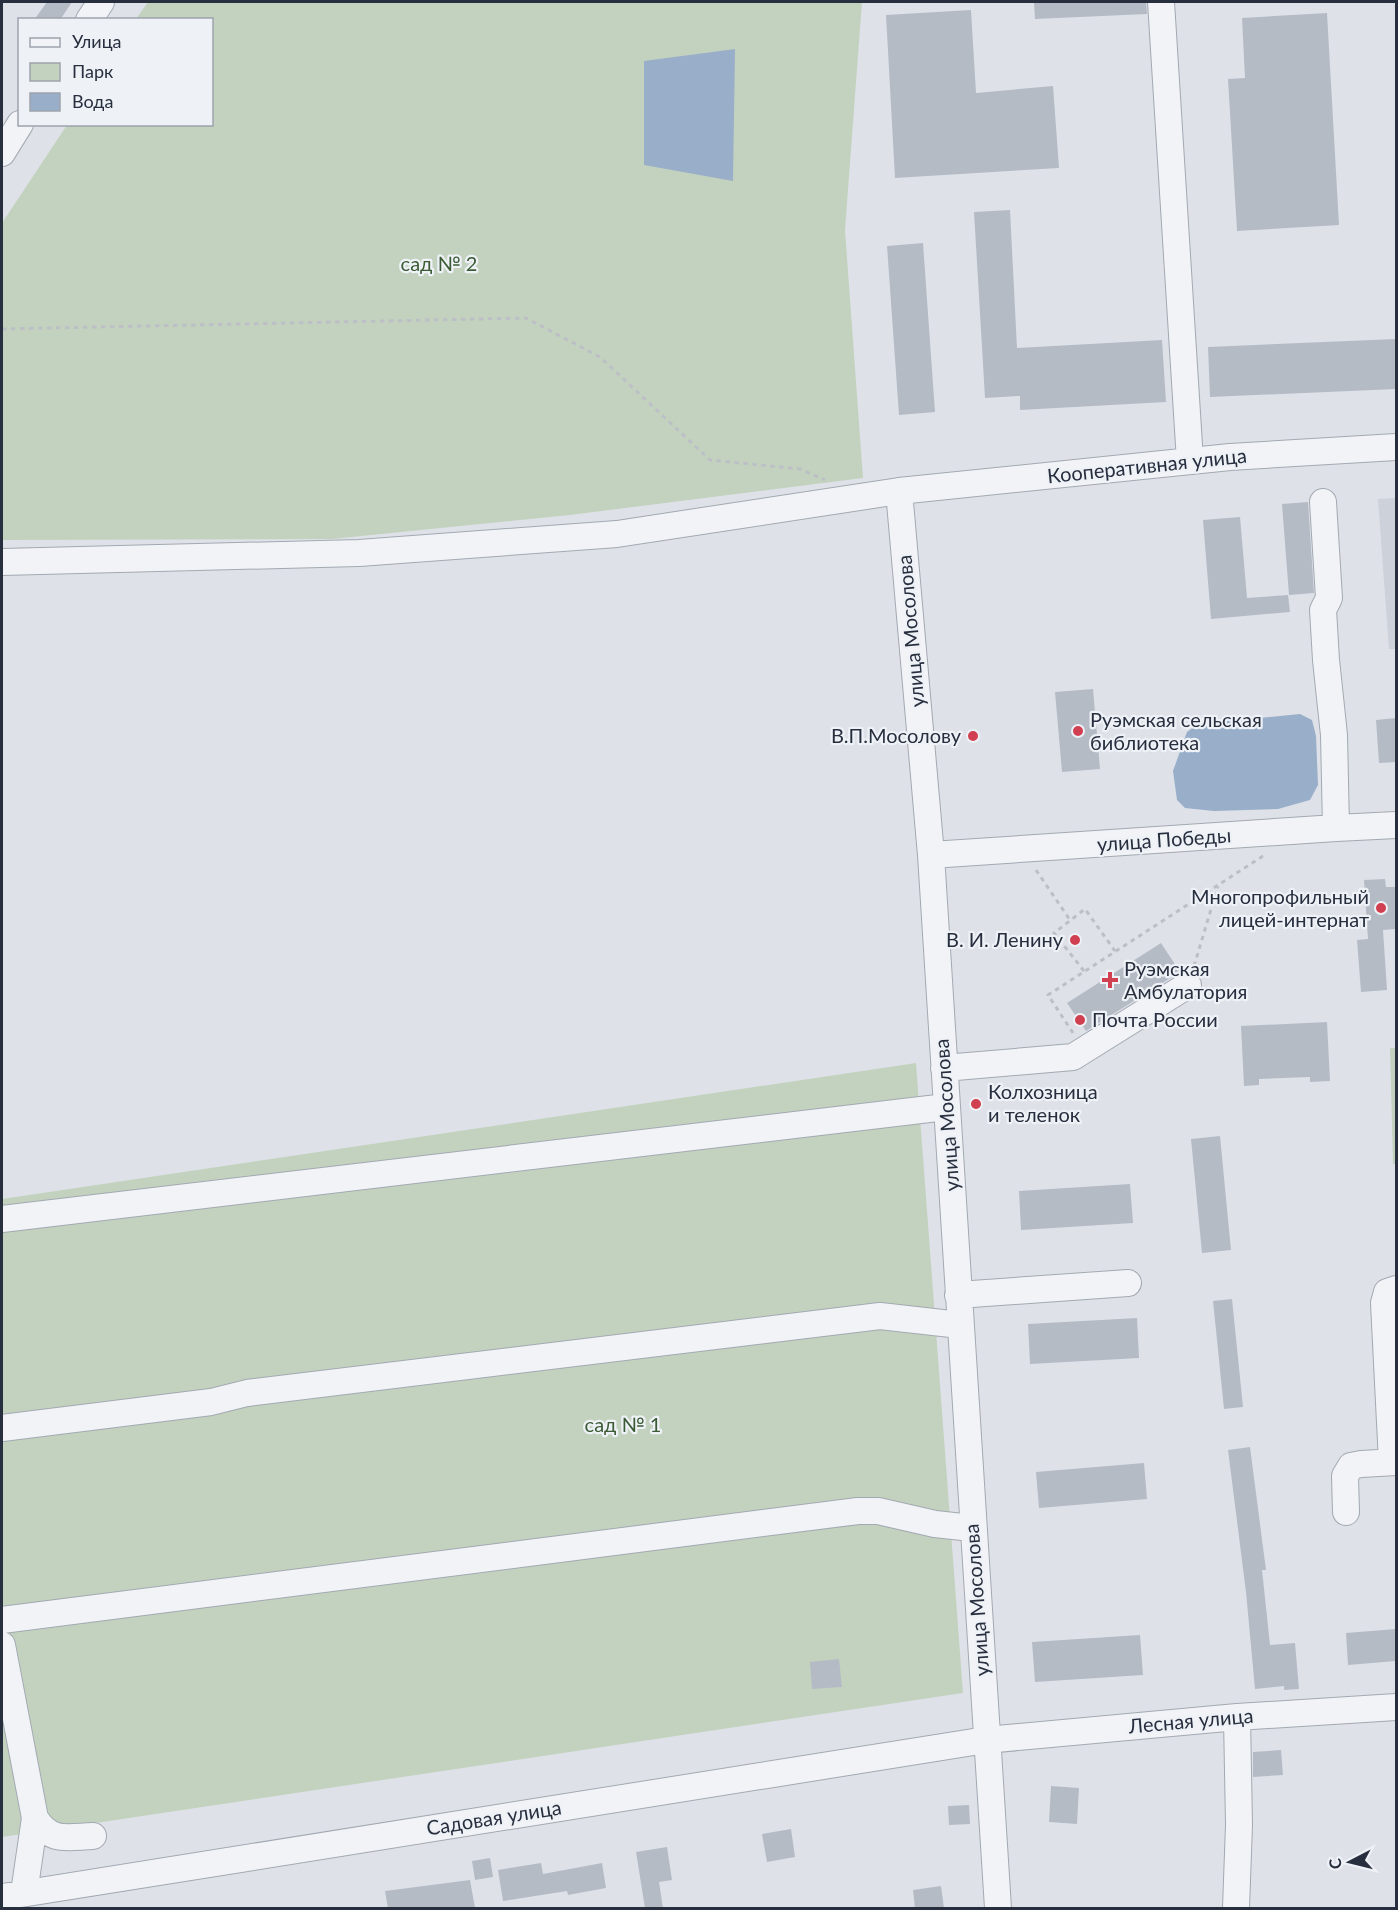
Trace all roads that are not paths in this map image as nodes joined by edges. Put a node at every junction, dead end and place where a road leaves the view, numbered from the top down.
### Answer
1 (100, 2) edge
2 (1161, 2) edge
3 (90, 18) edge
4 (19, 126) edge
5 (2, 153) edge
6 (1396, 447) edge
7 (1190, 461) junction
8 (899, 491) junction
9 (1323, 502) dead end
10 (2, 561) edge
11 (1396, 825) edge
12 (1336, 828) junction
13 (931, 855) junction
14 (1188, 986) road end
15 (944, 1068) junction
16 (946, 1107) junction
17 (2, 1219) edge
18 (1128, 1283) dead end
19 (1396, 1289) edge
20 (958, 1295) junction
21 (960, 1325) junction
22 (2, 1428) edge
23 (1394, 1462) edge
24 (1346, 1512) dead end
25 (972, 1528) junction
26 (2, 1620) edge
27 (2, 1645) edge
28 (1396, 1707) edge
29 (1237, 1717) junction
30 (986, 1740) junction
31 (35, 1818) junction
32 (93, 1836) dead end
33 (13, 1895) edge
34 (998, 1908) edge
35 (1236, 1908) edge

1 - 3 street
2 - 7 street
4 - 5 street
6 - 7 street, Кооперативная улица
7 - 8 street, Кооперативная улица
8 - 10 street, Кооперативная улица
8 - 13 street, улица Мосолова
9 - 12 street
11 - 12 street, улица Победы
12 - 13 street, улица Победы
13 - 15 street, улица Мосолова
14 - 15 street
15 - 16 street, улица Мосолова
16 - 17 street
16 - 20 street, улица Мосолова
18 - 20 street
19 - 23 street
20 - 21 street, улица Мосолова
21 - 22 street
21 - 25 street, улица Мосолова
23 - 24 street
25 - 26 street
25 - 30 street, улица Мосолова
27 - 31 street
28 - 29 street, Лесная улица
29 - 30 street, Лесная улица
29 - 35 street
30 - 33 street, Садовая улица
30 - 34 street, улица Мосолова
31 - 32 street
31 - 33 street

